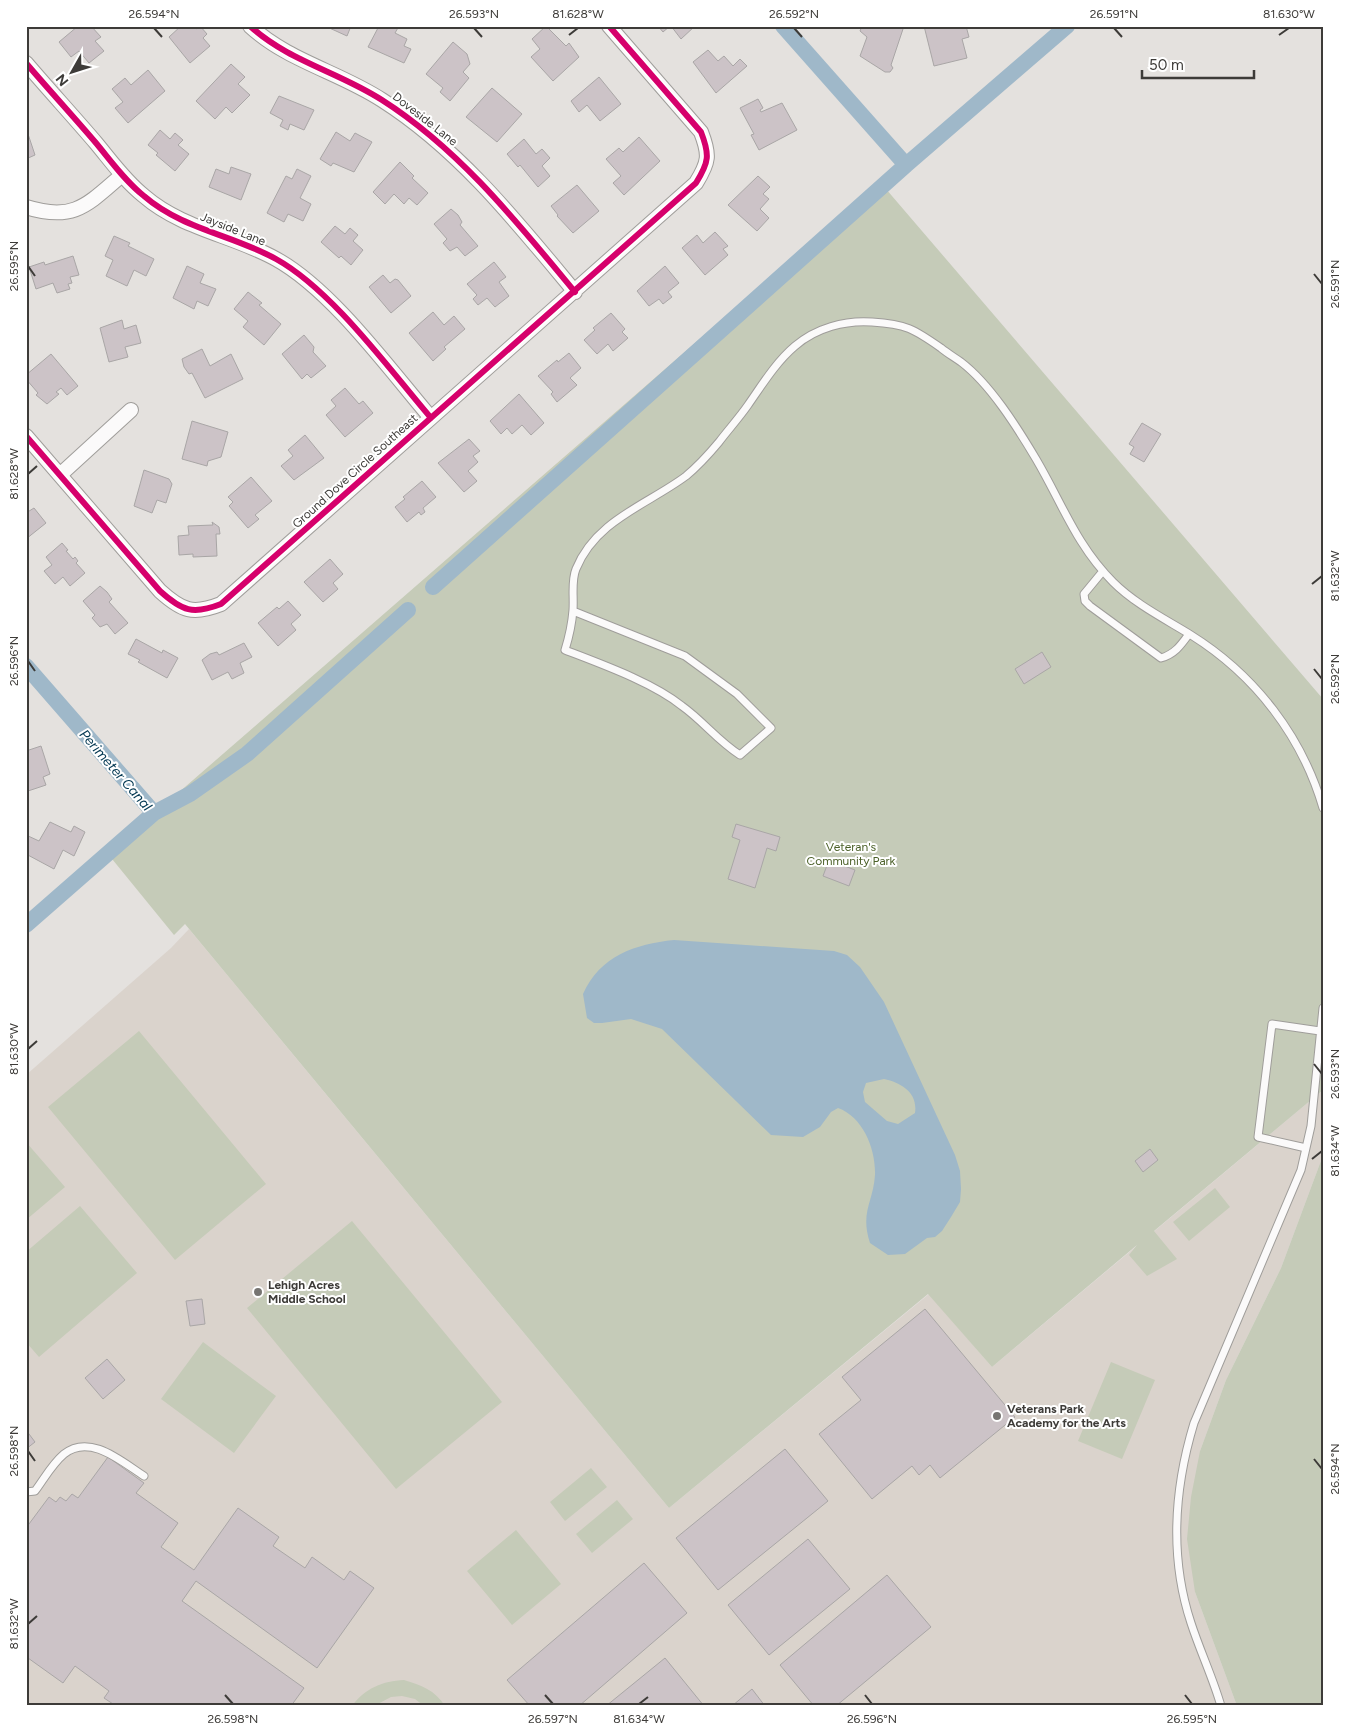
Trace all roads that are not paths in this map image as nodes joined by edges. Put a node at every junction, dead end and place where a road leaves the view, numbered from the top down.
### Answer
1 (250, 26) edge
2 (609, 26) edge
3 (26, 63) edge
4 (122, 175) junction
5 (26, 207) edge
6 (575, 292) junction
7 (131, 410) dead end
8 (431, 418) junction
9 (26, 436) edge
10 (61, 474) junction
11 (1103, 571) junction
12 (573, 611) junction
13 (1189, 634) junction
14 (1323, 808) edge
15 (1323, 1008) edge
16 (1320, 1031) junction
17 (1306, 1148) junction
18 (144, 1476) dead end
19 (26, 1492) edge
20 (1221, 1706) edge

1 - 6 street, Doveside Lane
2 - 6 street, Ground Dove Circle Southeast
3 - 4 street, Jayside Lane
4 - 5 street
4 - 8 street, Jayside Lane
6 - 8 street, Ground Dove Circle Southeast
7 - 10 street
8 - 10 street, Ground Dove Circle Southeast
9 - 10 street, Ground Dove Circle Southeast
11 - 12 lane
11 - 13 lane
11 - 13 lane
12 - 12 lane
13 - 14 lane
15 - 16 lane
16 - 17 lane
16 - 17 lane
17 - 20 lane
18 - 19 lane

